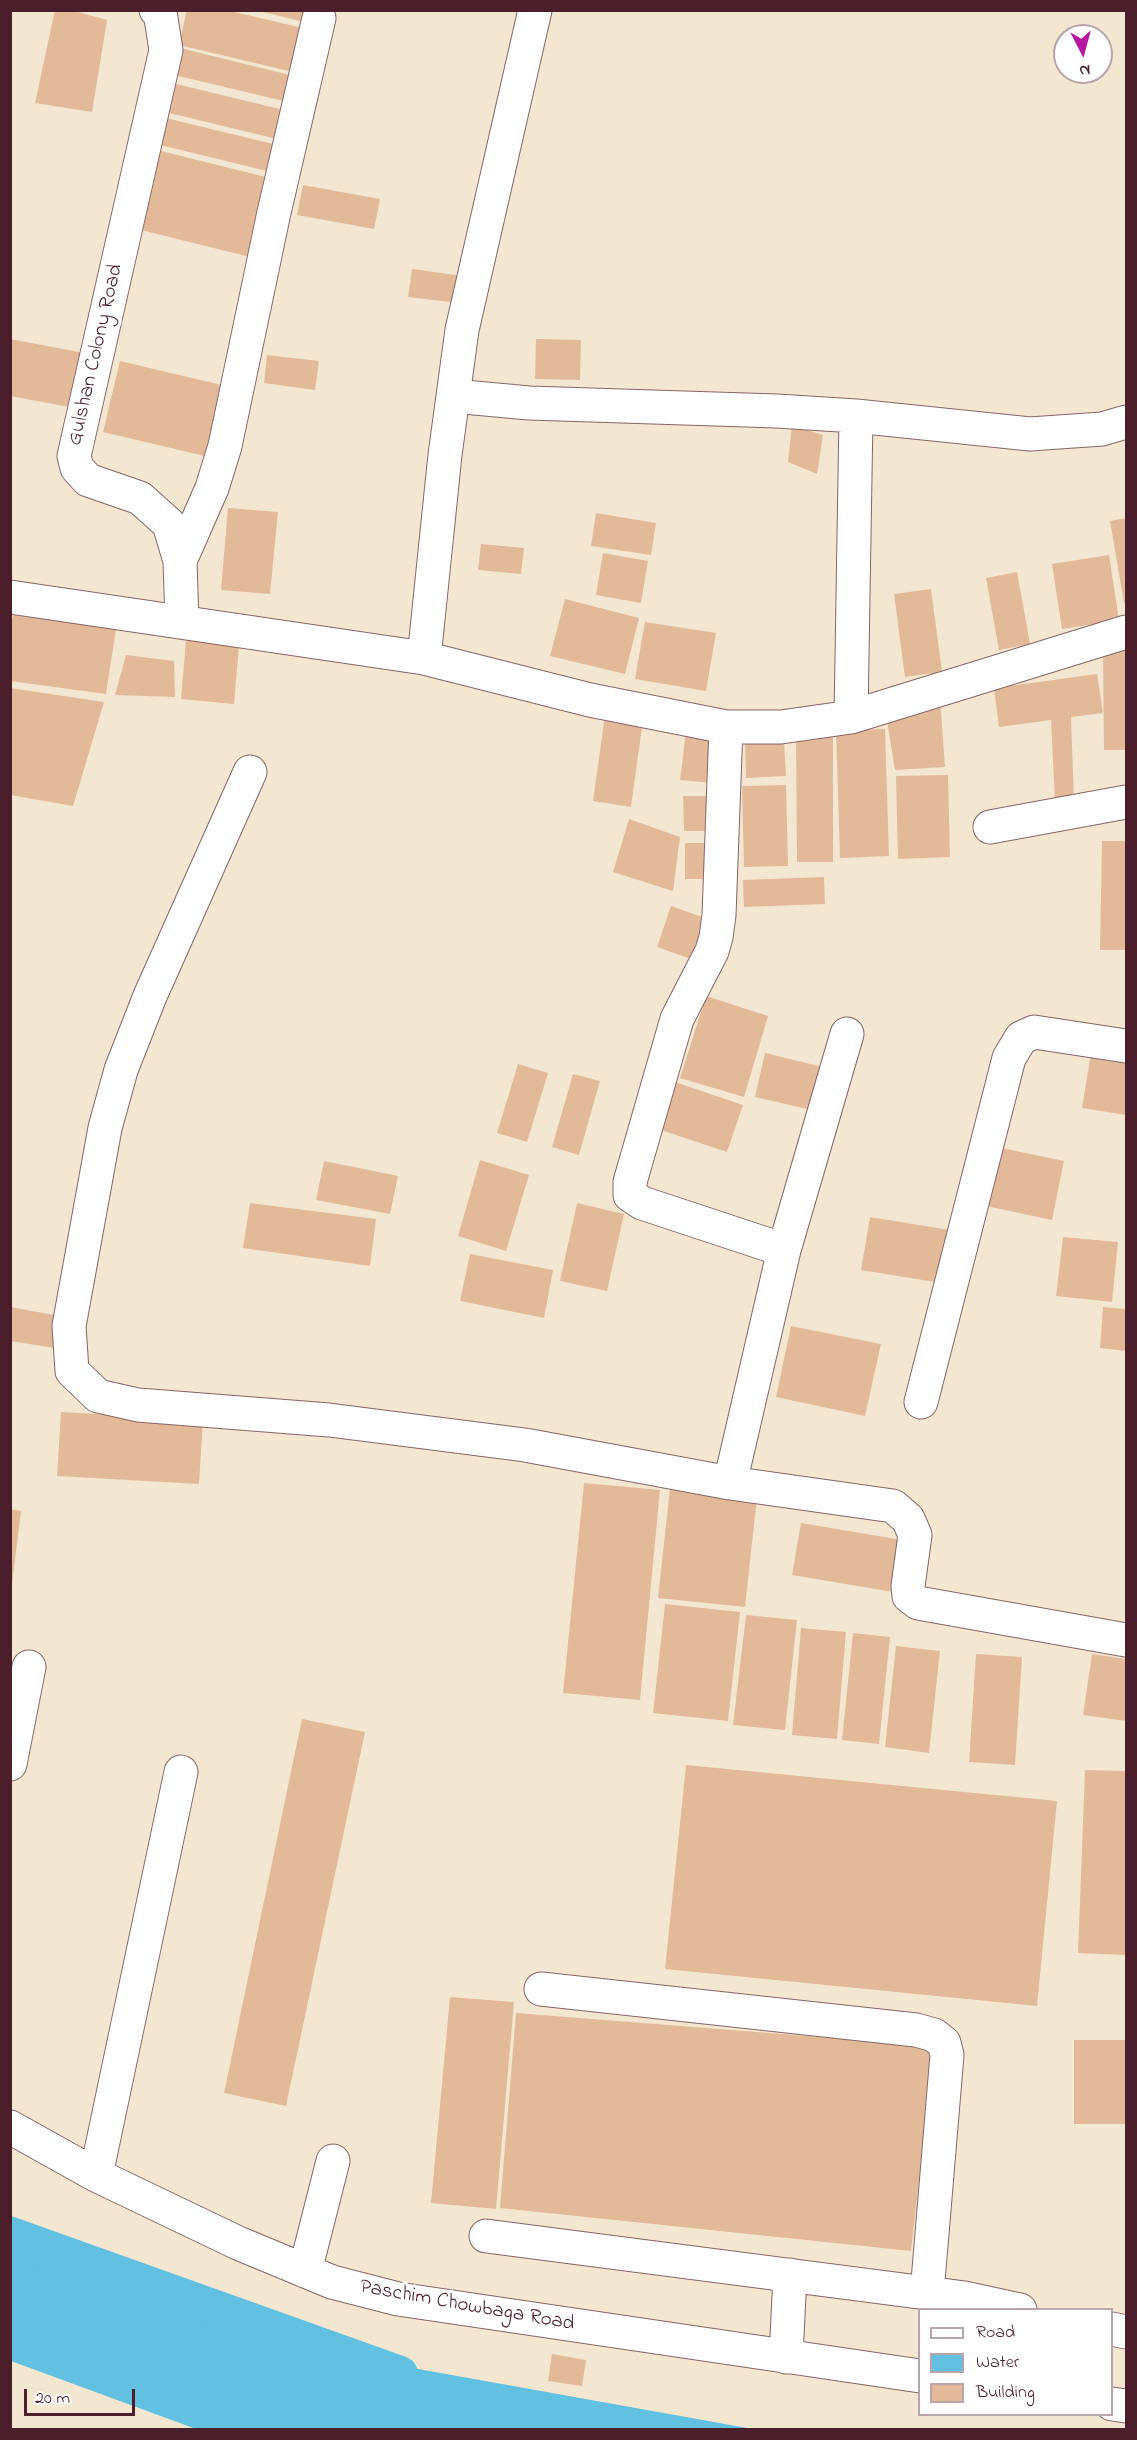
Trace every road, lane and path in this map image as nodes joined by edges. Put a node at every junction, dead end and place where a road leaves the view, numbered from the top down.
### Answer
1 (156, 10) edge
2 (535, 10) edge
3 (319, 18) dead end
4 (453, 396) junction
5 (856, 416) junction
6 (1126, 422) edge
7 (180, 561) junction
8 (10, 597) edge
9 (182, 622) junction
10 (1126, 632) edge
11 (424, 658) junction
12 (851, 717) junction
13 (726, 727) junction
14 (250, 772) dead end
15 (1126, 802) edge
16 (990, 827) dead end
17 (847, 1034) dead end
18 (1126, 1046) edge
19 (784, 1250) junction
20 (921, 1402) dead end
21 (730, 1483) junction
22 (1126, 1640) edge
23 (29, 1667) dead end
24 (10, 1764) edge
25 (181, 1772) dead end
26 (540, 1989) dead end
27 (10, 2127) edge
28 (333, 2161) dead end
29 (96, 2175) junction
30 (486, 2236) dead end
31 (305, 2271) junction
32 (790, 2275) junction
33 (927, 2293) junction
34 (1011, 2308) edge
35 (786, 2357) junction
36 (918, 2376) edge

1 - 7 street, Gulshan Colony Road
2 - 4 street
3 - 7 street
4 - 5 street
4 - 11 street
5 - 6 street
5 - 12 street
7 - 9 street, Gulshan Colony Road
8 - 9 street
9 - 11 street
10 - 12 street
11 - 13 street
12 - 13 street
13 - 19 street
14 - 21 street
15 - 16 street
17 - 19 street
18 - 20 street
19 - 21 street
21 - 22 street
23 - 24 street
25 - 29 street
26 - 33 street
27 - 29 street, Paschim Chowbaga Road
28 - 31 street
29 - 31 street, Paschim Chowbaga Road
30 - 32 street
31 - 35 street, Paschim Chowbaga Road
32 - 33 street
32 - 35 street
33 - 34 street
35 - 36 street, Paschim Chowbaga Road

